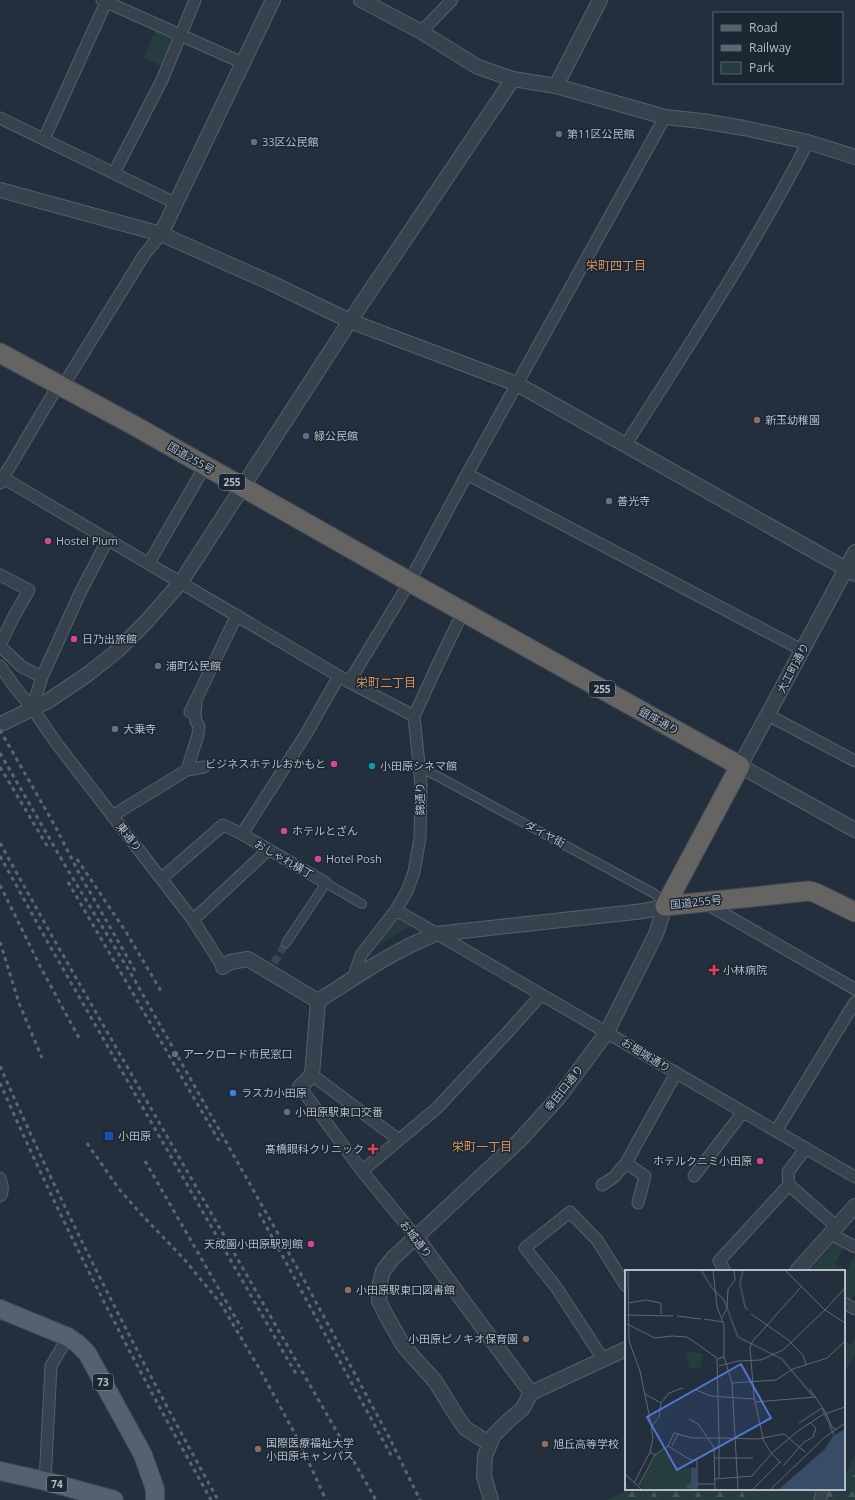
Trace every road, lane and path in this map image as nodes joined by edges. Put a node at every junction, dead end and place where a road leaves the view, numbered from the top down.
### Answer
1 (195, 0) edge
2 (273, 0) edge
3 (361, 0) edge
4 (452, 0) edge
5 (600, 0) edge
6 (105, 1) edge
7 (421, 32) junction
8 (179, 35) junction
9 (243, 63) junction
10 (513, 79) junction
11 (556, 86) junction
12 (664, 117) junction
13 (0, 118) edge
14 (44, 138) junction
15 (808, 142) junction
16 (855, 157) edge
17 (114, 173) junction
18 (0, 190) edge
19 (175, 204) junction
20 (161, 234) junction
21 (350, 321) junction
22 (0, 353) edge
23 (517, 384) junction
24 (61, 385) junction
25 (626, 444) junction
26 (205, 466) junction
27 (467, 474) junction
28 (1, 479) edge
29 (243, 488) junction
30 (108, 539) junction
31 (855, 552) edge
32 (149, 563) junction
33 (850, 572) edge
34 (0, 575) edge
35 (181, 582) junction
36 (410, 582) junction
37 (464, 612) junction
38 (237, 615) junction
39 (0, 646) edge
40 (802, 650) junction
41 (0, 666) edge
42 (42, 678) junction
43 (344, 679) junction
44 (196, 700) junction
45 (32, 708) junction
46 (190, 712) dead end
47 (768, 715) junction
48 (414, 716) junction
49 (3, 723) dead end
50 (855, 761) edge
51 (740, 766) junction
52 (204, 767) dead end
53 (420, 768) junction
54 (187, 770) junction
55 (112, 816) junction
56 (855, 830) edge
57 (242, 834) junction
58 (268, 850) junction
59 (162, 878) junction
60 (326, 883) junction
61 (703, 902) junction
62 (362, 904) dead end
63 (665, 906) junction
64 (396, 910) junction
65 (855, 912) edge
66 (193, 920) junction
67 (436, 934) junction
68 (286, 943) tunnel mouth
69 (223, 967) joint
70 (353, 979) junction
71 (855, 989) edge
72 (541, 995) junction
73 (318, 1001) junction
74 (855, 1002) edge
75 (607, 1032) junction
76 (676, 1073) junction
77 (312, 1075) junction
78 (300, 1086) joint
79 (742, 1112) junction
80 (776, 1131) junction
81 (399, 1140) junction
82 (806, 1148) junction
83 (626, 1163) junction
84 (362, 1170) junction
85 (694, 1176) dead end
86 (855, 1177) edge
87 (0, 1178) edge
88 (602, 1185) dead end
89 (789, 1185) junction
90 (0, 1196) edge
91 (638, 1203) dead end
92 (855, 1206) edge
93 (834, 1231) junction
94 (416, 1237) junction
95 (855, 1247) edge
96 (724, 1270) edge
97 (798, 1270) edge
98 (625, 1284) edge
99 (845, 1304) edge
100 (0, 1309) edge
101 (855, 1309) edge
102 (68, 1338) junction
103 (625, 1349) edge
104 (603, 1359) junction
105 (531, 1393) junction
106 (490, 1444) junction
107 (0, 1471) edge
108 (45, 1480) junction
109 (823, 1490) edge
110 (114, 1500) edge
111 (156, 1500) edge
112 (491, 1500) edge
113 (820, 1500) edge

1 - 8 street
2 - 9 street
3 - 7 street
4 - 7 street
5 - 11 street
6 - 8 street
6 - 14 street
7 - 10 street
8 - 9 street
8 - 17 street
9 - 19 street
10 - 11 street
10 - 21 street
11 - 12 street
12 - 15 street
12 - 23 street
13 - 14 street
14 - 17 street
15 - 16 street
15 - 25 street
17 - 19 street
18 - 20 street
19 - 20 street
20 - 21 street
20 - 24 street
21 - 23 street
21 - 29 street
22 - 24 highway, 国道255号 / 255
23 - 25 street
23 - 27 street
24 - 26 highway, 国道255号 / 255
24 - 28 street
25 - 33 street
26 - 29 highway, 国道255号 / 255
26 - 32 street
27 - 36 street
27 - 40 street
28 - 30 street
29 - 35 street
29 - 36 highway, 国道255号 / 255
30 - 32 street
30 - 42 street
31 - 33 street, 大工町通り
32 - 35 street
33 - 40 street, 大工町通り
34 - 39 street
35 - 38 street
35 - 45 street
36 - 37 highway, 国道255号 / 255
36 - 43 street
37 - 48 street
37 - 51 highway, 銀座通り / 255
38 - 43 street
38 - 44 street
39 - 42 street
40 - 47 street, 大工町通り
41 - 45 street, 東通り
42 - 45 street
43 - 48 street
43 - 57 street
44 - 46 street
44 - 54 street
45 - 49 street
45 - 55 street, 東通り
47 - 50 street
47 - 51 street, 大工町通り
48 - 53 street, 錦通り
51 - 56 street, 銀座通り
51 - 63 highway, 国道255号
52 - 54 street
53 - 63 street, ダイヤ街
53 - 64 street, 錦通り
54 - 55 street
55 - 59 street, 東通り
57 - 58 street, おしゃれ横丁
57 - 59 street, おしゃれ横丁
58 - 60 street, おしゃれ横丁
58 - 66 street
59 - 66 street, 東通り
60 - 62 street, おしゃれ横丁
60 - 68 street, おしゃれ横丁
61 - 63 highway, 国道255号
61 - 65 highway, 国道255号
61 - 71 street
63 - 67 street
63 - 75 street, 幸田口通り
64 - 67 street, お堀端通り
64 - 70 street, 錦通り
66 - 69 street, 東通り
67 - 70 street
67 - 72 street, お堀端通り
69 - 73 street
70 - 73 street
72 - 75 street, お堀端通り
72 - 81 street
73 - 77 street
74 - 80 street
75 - 76 street, お堀端通り
75 - 94 street, 幸田口通り
76 - 79 street, お堀端通り
76 - 83 street
77 - 78 street
77 - 81 street
78 - 84 street, お城通り
79 - 80 street, お堀端通り
79 - 85 street
80 - 82 street, お堀端通り
81 - 84 street
82 - 86 street, お堀端通り
82 - 89 street
83 - 88 street
83 - 91 street
84 - 94 street, お城通り
87 - 90 street
89 - 93 street
89 - 96 street
92 - 93 street
93 - 95 street
93 - 97 street
94 - 105 street, お城通り
94 - 106 street, 幸田口通り
98 - 104 street
99 - 101 street
100 - 102 main road, 73
102 - 108 street
102 - 111 main road, 73
103 - 104 street
104 - 105 street
105 - 106 street
106 - 112 street
107 - 108 main road, 74
108 - 110 main road, 74
109 - 113 street

